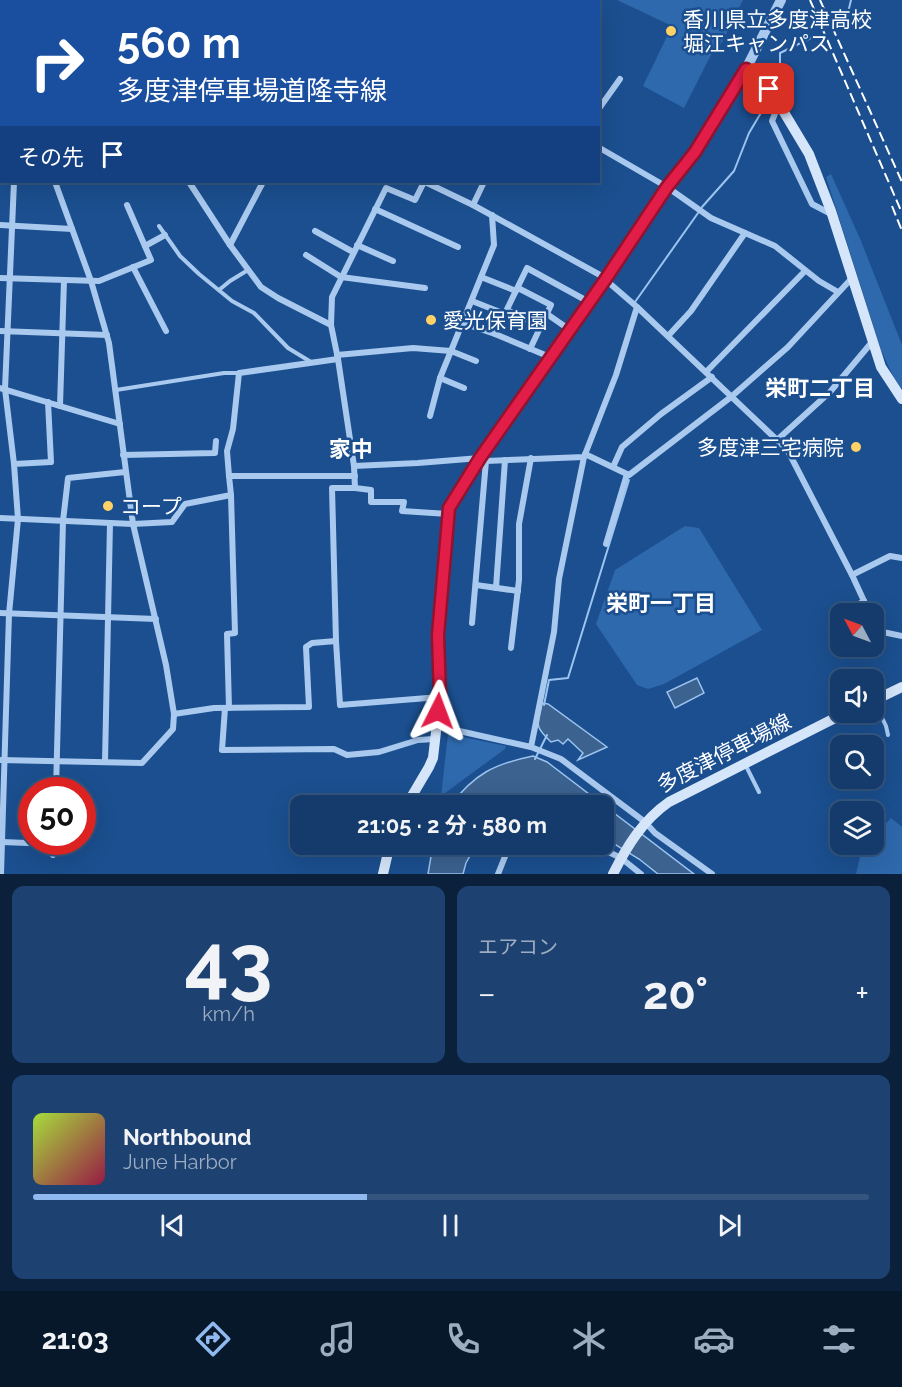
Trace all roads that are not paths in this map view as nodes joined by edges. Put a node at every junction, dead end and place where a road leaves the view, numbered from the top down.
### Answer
1 (781, 0) edge
2 (746, 69) junction
3 (620, 79) dead end
4 (779, 104) junction
5 (600, 107) edge
6 (600, 148) edge
7 (14, 183) edge
8 (55, 183) edge
9 (190, 183) edge
10 (262, 183) edge
11 (424, 183) edge
12 (427, 183) edge
13 (484, 183) edge
14 (667, 187) junction
15 (473, 204) junction
16 (127, 205) dead end
17 (375, 209) junction
18 (832, 214) junction
19 (492, 215) junction
20 (0, 225) edge
21 (12, 226) junction
22 (159, 226) dead end
23 (72, 229) junction
24 (315, 231) dead end
25 (744, 233) junction
26 (165, 235) junction
27 (231, 245) junction
28 (357, 245) junction
29 (145, 246) junction
30 (458, 247) dead end
31 (353, 252) junction
32 (306, 255) dead end
33 (393, 261) dead end
34 (133, 267) junction
35 (248, 270) junction
36 (805, 271) junction
37 (341, 277) junction
38 (481, 277) junction
39 (0, 278) edge
40 (10, 278) junction
41 (852, 278) junction
42 (64, 280) junction
43 (605, 280) junction
44 (91, 281) junction
45 (425, 288) dead end
46 (517, 289) junction
47 (219, 290) junction
48 (838, 292) junction
49 (472, 301) junction
50 (589, 302) junction
51 (637, 307) junction
52 (506, 312) junction
53 (547, 314) junction
54 (462, 323) junction
55 (331, 325) junction
56 (541, 326) junction
57 (570, 330) junction
58 (4, 331) edge
59 (166, 331) dead end
60 (63, 333) junction
61 (495, 334) junction
62 (106, 335) junction
63 (668, 336) junction
64 (872, 342) junction
65 (530, 349) junction
66 (451, 351) junction
67 (338, 357) junction
68 (550, 357) junction
69 (476, 361) dead end
70 (312, 363) junction
71 (706, 372) junction
72 (239, 373) junction
73 (712, 377) junction
74 (440, 378) junction
75 (2, 388) edge
76 (464, 388) dead end
77 (116, 390) junction
78 (731, 397) junction
79 (902, 399) edge
80 (48, 402) junction
81 (60, 406) junction
82 (430, 416) dead end
83 (120, 424) junction
84 (777, 440) junction
85 (216, 441) dead end
86 (123, 455) junction
87 (584, 455) junction
88 (531, 458) junction
89 (483, 459) junction
90 (505, 460) junction
91 (14, 464) junction
92 (354, 465) junction
93 (613, 467) junction
94 (125, 472) junction
95 (627, 474) junction
96 (229, 476) junction
97 (355, 476) junction
98 (355, 488) junction
99 (231, 495) junction
100 (448, 514) junction
101 (0, 518) edge
102 (18, 519) junction
103 (63, 521) junction
104 (110, 523) junction
105 (133, 524) junction
106 (606, 544) dead end
107 (902, 558) edge
108 (852, 575) junction
109 (476, 585) junction
110 (496, 588) junction
111 (518, 591) junction
112 (864, 601) joint
113 (861, 603) edge
114 (0, 613) edge
115 (9, 614) junction
116 (61, 616) junction
117 (108, 617) junction
118 (156, 619) junction
119 (472, 623) dead end
120 (884, 632) edge
121 (902, 636) edge
122 (336, 641) junction
123 (511, 648) dead end
124 (902, 687) edge
125 (884, 695) edge
126 (440, 697) junction
127 (227, 708) junction
128 (174, 714) junction
129 (830, 720) edge
130 (884, 722) edge
131 (437, 726) junction
132 (888, 735) dead end
133 (434, 739) junction
134 (531, 747) junction
135 (3, 760) edge
136 (58, 761) junction
137 (105, 762) junction
138 (745, 763) junction
139 (57, 777) edge
140 (759, 792) dead end
141 (412, 795) edge
142 (643, 825) junction
143 (2, 842) junction
144 (18, 842) edge
145 (614, 852) edge
146 (387, 855) edge
147 (506, 855) edge
148 (623, 855) junction
149 (1, 874) edge
150 (383, 874) edge
151 (498, 874) edge
152 (613, 874) edge
153 (641, 874) edge
154 (712, 874) edge

1 - 2 street
2 - 4 main road
2 - 14 main road
3 - 5 street
4 - 18 main road
4 - 18 street
6 - 14 street
7 - 21 street
8 - 23 street
9 - 27 street
10 - 27 street
11 - 17 street
12 - 15 street
13 - 15 street
14 - 25 street
14 - 43 main road
15 - 19 street
16 - 29 street
17 - 28 street
17 - 30 street
18 - 41 main road
19 - 38 street
19 - 43 street
20 - 21 street
21 - 23 street
21 - 40 street
22 - 26 lane
23 - 44 street
24 - 31 street
25 - 36 street
25 - 63 street
26 - 29 street
26 - 47 lane
27 - 35 street
28 - 31 street
28 - 33 street
29 - 34 street
31 - 37 street
32 - 37 street
34 - 44 street
34 - 59 street
35 - 47 lane
35 - 55 street
36 - 48 street
36 - 71 street
37 - 45 street
37 - 55 street
38 - 46 street
38 - 49 street
39 - 40 street
40 - 42 street
40 - 58 street
41 - 48 street
41 - 64 main road
42 - 44 street
42 - 60 street
43 - 50 main road
43 - 51 street
44 - 62 street
46 - 50 street
46 - 52 street
46 - 53 street
47 - 70 lane
48 - 78 street
49 - 52 street
49 - 54 street
50 - 57 main road
51 - 63 street
51 - 87 street
52 - 56 street
52 - 61 street
53 - 56 street
53 - 57 street
54 - 61 street
54 - 66 street
55 - 67 street
56 - 65 street
57 - 68 main road
58 - 60 street
58 - 75 street
60 - 62 street
60 - 81 street
61 - 65 street
62 - 77 street
63 - 71 street
64 - 79 main road
64 - 84 street
65 - 68 street
66 - 67 street
66 - 69 street
66 - 74 street
67 - 70 street
67 - 92 street
68 - 89 main road
70 - 72 street
71 - 73 street
72 - 77 lane
72 - 96 street
73 - 78 street
73 - 93 street
74 - 76 street
74 - 82 street
75 - 80 street
75 - 91 street
77 - 83 street
78 - 84 street
78 - 95 street
80 - 81 street
80 - 91 street
81 - 83 street
83 - 86 street
84 - 108 street
85 - 86 street
86 - 94 street
87 - 88 street
87 - 93 street
87 - 134 street
88 - 90 street
88 - 111 street
89 - 90 street
89 - 92 street
89 - 100 main road
89 - 109 street
90 - 110 street
91 - 102 street
92 - 97 street
93 - 95 street
94 - 103 street
94 - 105 street
95 - 106 street
96 - 97 street
96 - 99 street
97 - 98 street
98 - 100 street
98 - 122 street
99 - 105 street
99 - 127 street
100 - 126 main road
101 - 102 street
102 - 103 street
102 - 115 street
103 - 104 street
103 - 116 street
104 - 105 street
104 - 117 street
105 - 118 street
107 - 108 street
108 - 112 street
109 - 110 street
109 - 119 street
110 - 111 street
111 - 123 street
112 - 113 street
114 - 115 street
115 - 116 street
115 - 135 street
116 - 117 street
116 - 136 street
117 - 118 street
117 - 137 street
118 - 128 street
120 - 121 street
122 - 126 street
122 - 127 street
124 - 125 main road
126 - 131 main road
127 - 128 street
127 - 133 street
128 - 137 street
129 - 138 main road, 多度津停車場線
130 - 132 lane
131 - 133 main road
131 - 134 street
133 - 141 main road
134 - 142 street
135 - 136 street
135 - 143 street
136 - 137 street
136 - 139 street
138 - 140 lane
138 - 142 main road, 多度津停車場線
142 - 148 main road, 多度津停車場線
142 - 154 street
143 - 144 street
143 - 149 street
145 - 148 street
146 - 150 main road
147 - 151 street
148 - 152 main road, 多度津停車場線
148 - 153 street

